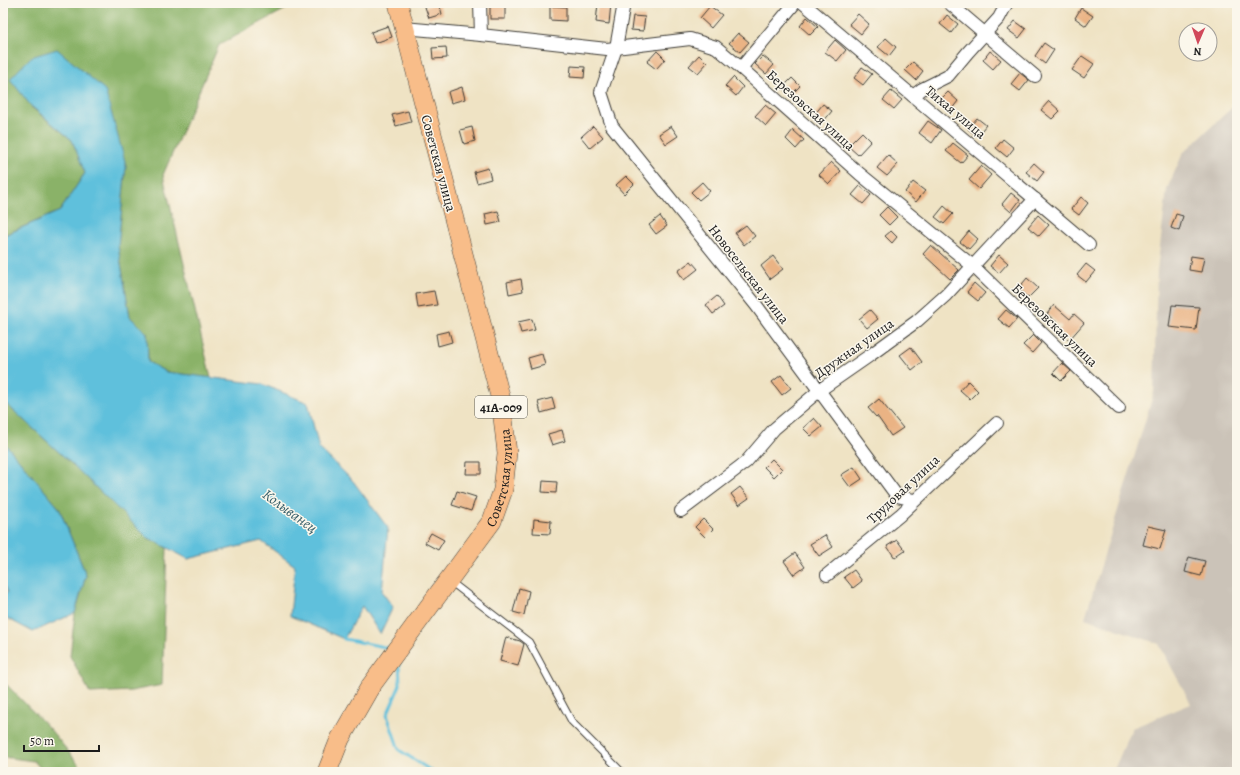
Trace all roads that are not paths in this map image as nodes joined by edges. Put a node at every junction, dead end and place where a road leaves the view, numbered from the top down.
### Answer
1 (398, 3) edge
2 (480, 3) edge
3 (624, 3) edge
4 (795, 3) edge
5 (803, 3) edge
6 (949, 3) edge
7 (1007, 3) edge
8 (404, 28) junction
9 (985, 34) junction
10 (481, 35) junction
11 (616, 48) junction
12 (741, 68) junction
13 (1035, 76) dead end
14 (913, 96) junction
15 (1035, 199) junction
16 (1089, 245) dead end
17 (974, 267) junction
18 (820, 390) junction
19 (1119, 408) dead end
20 (997, 423) dead end
21 (914, 500) junction
22 (681, 511) dead end
23 (826, 575) dead end
24 (449, 581) junction
25 (327, 772) edge
26 (622, 772) edge

1 - 8 main road, Советская улица / 41А-009
2 - 10 street
3 - 11 street, Новосельская улица
4 - 12 street
5 - 14 street, Тихая улица
6 - 9 street
7 - 9 street
8 - 10 street, Березовская улица
8 - 24 main road, Советская улица / 41А-009
9 - 13 street
9 - 14 street
10 - 11 street, Березовская улица
11 - 12 street, Березовская улица
11 - 18 street, Новосельская улица
12 - 17 street, Березовская улица
14 - 15 street, Тихая улица
15 - 16 street, Тихая улица
15 - 17 street, Дружная улица
17 - 18 street, Дружная улица
17 - 19 street, Березовская улица
18 - 21 street, Новосельская улица
18 - 22 street, Дружная улица
20 - 21 street, Трудовая улица
21 - 23 street, Трудовая улица
24 - 25 main road, Советская улица / 41А-009
24 - 26 lane

